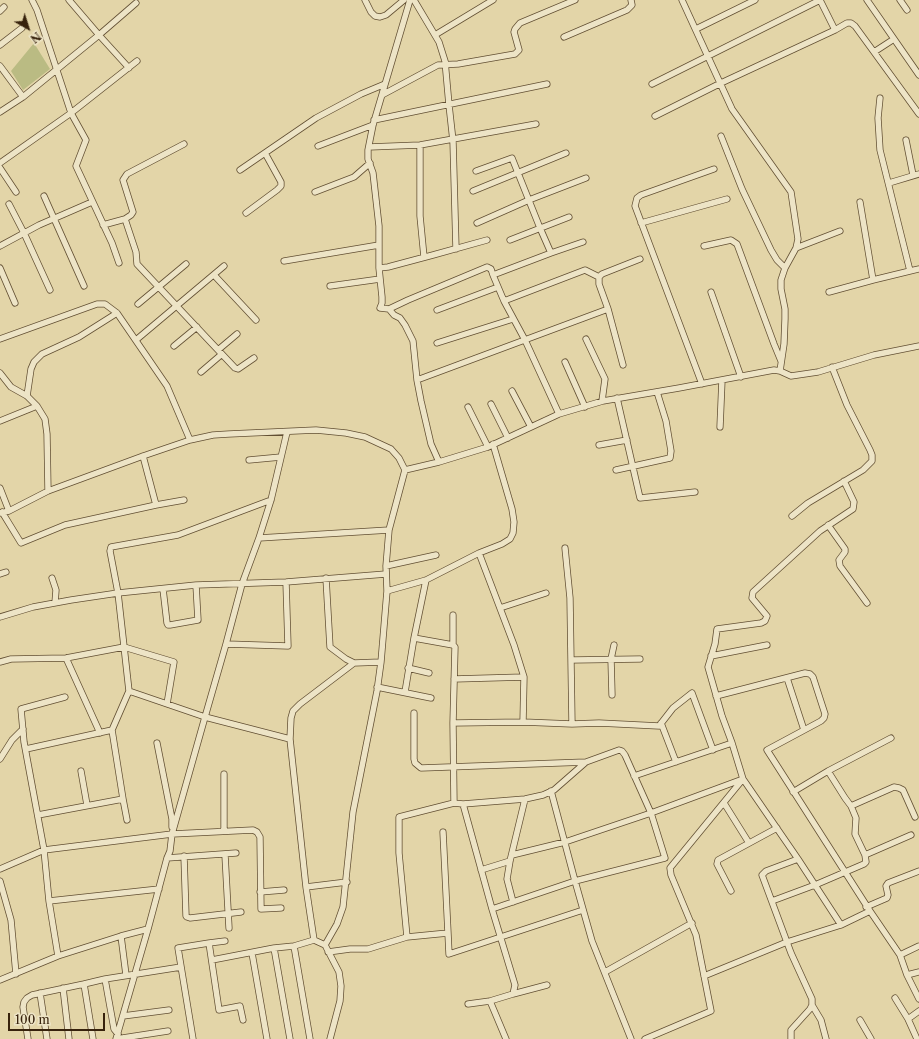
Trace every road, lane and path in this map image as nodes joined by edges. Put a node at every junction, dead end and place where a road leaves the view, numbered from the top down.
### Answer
1 (32, 0) edge
2 (69, 0) edge
3 (365, 0) edge
4 (404, 0) edge
5 (410, 0) edge
6 (414, 0) edge
7 (493, 0) edge
8 (575, 0) edge
9 (631, 0) edge
10 (754, 0) edge
11 (820, 0) edge
12 (867, 0) edge
13 (900, 0) edge
14 (685, 1) edge
15 (136, 3) dead end
16 (907, 10) dead end
17 (22, 28) dead end
18 (696, 29) junction
19 (834, 30) junction
20 (99, 35) junction
21 (435, 35) junction
22 (564, 37) dead end
23 (894, 39) junction
24 (0, 45) edge
25 (874, 52) junction
26 (708, 55) junction
27 (137, 61) dead end
28 (446, 65) junction
29 (0, 66) edge
30 (129, 68) junction
31 (57, 71) junction
32 (919, 75) edge
33 (721, 83) junction
34 (385, 84) junction
35 (546, 84) dead end
36 (652, 84) dead end
37 (382, 95) junction
38 (23, 97) junction
39 (880, 98) dead end
40 (449, 105) junction
41 (0, 112) edge
42 (71, 113) junction
43 (919, 114) edge
44 (655, 116) dead end
45 (374, 122) junction
46 (536, 124) dead end
47 (721, 136) dead end
48 (453, 138) junction
49 (906, 140) dead end
50 (184, 144) dead end
51 (420, 145) junction
52 (318, 146) dead end
53 (369, 147) junction
54 (265, 153) junction
55 (566, 153) dead end
56 (0, 162) edge
57 (370, 163) junction
58 (0, 168) edge
59 (714, 169) dead end
60 (240, 170) dead end
61 (476, 171) dead end
62 (519, 173) junction
63 (916, 175) edge
64 (586, 178) dead end
65 (889, 184) junction
66 (473, 191) dead end
67 (16, 192) dead end
68 (315, 192) dead end
69 (44, 196) dead end
70 (727, 199) dead end
71 (529, 200) junction
72 (92, 202) junction
73 (860, 202) dead end
74 (9, 204) dead end
75 (246, 213) dead end
76 (569, 217) dead end
77 (54, 219) junction
78 (125, 219) junction
79 (477, 223) dead end
80 (641, 223) junction
81 (103, 225) junction
82 (540, 228) junction
83 (840, 231) dead end
84 (24, 234) junction
85 (487, 240) dead end
86 (510, 240) dead end
87 (583, 242) dead end
88 (379, 245) junction
89 (0, 246) edge
90 (704, 246) dead end
91 (796, 248) junction
92 (456, 249) junction
93 (551, 253) junction
94 (424, 257) junction
95 (640, 259) dead end
96 (284, 261) dead end
97 (119, 263) dead end
98 (186, 264) dead end
99 (224, 266) dead end
100 (0, 268) edge
101 (379, 268) junction
102 (785, 268) junction
103 (919, 269) edge
104 (910, 271) junction
105 (214, 275) junction
106 (493, 275) junction
107 (599, 277) junction
108 (380, 279) junction
109 (873, 280) junction
110 (84, 286) dead end
111 (330, 286) dead end
112 (159, 287) junction
113 (498, 287) junction
114 (50, 290) dead end
115 (711, 292) dead end
116 (829, 292) dead end
117 (504, 301) junction
118 (15, 303) dead end
119 (138, 304) dead end
120 (177, 306) junction
121 (389, 309) junction
122 (608, 309) junction
123 (437, 310) dead end
124 (117, 313) junction
125 (513, 319) junction
126 (256, 320) dead end
127 (197, 327) junction
128 (238, 334) dead end
129 (0, 339) edge
130 (586, 339) dead end
131 (136, 340) junction
132 (524, 340) junction
133 (437, 343) dead end
134 (174, 346) dead end
135 (919, 346) edge
136 (220, 352) junction
137 (254, 358) dead end
138 (782, 361) junction
139 (566, 362) dead end
140 (623, 365) dead end
141 (832, 367) junction
142 (780, 371) junction
143 (201, 372) dead end
144 (0, 373) edge
145 (741, 376) junction
146 (417, 380) junction
147 (722, 380) junction
148 (702, 384) junction
149 (512, 392) dead end
150 (657, 392) junction
151 (27, 396) junction
152 (617, 398) junction
153 (602, 401) junction
154 (491, 404) dead end
155 (37, 406) junction
156 (585, 406) junction
157 (468, 408) dead end
158 (559, 414) junction
159 (0, 421) edge
160 (720, 427) dead end
161 (531, 428) junction
162 (287, 432) junction
163 (508, 438) junction
164 (190, 440) junction
165 (627, 440) junction
166 (599, 445) dead end
167 (491, 446) junction
168 (143, 456) junction
169 (281, 457) junction
170 (249, 460) dead end
171 (439, 462) junction
172 (633, 467) junction
173 (405, 470) junction
174 (616, 470) dead end
175 (844, 481) junction
176 (0, 488) edge
177 (48, 491) junction
178 (695, 492) dead end
179 (184, 500) dead end
180 (271, 500) junction
181 (156, 505) junction
182 (9, 511) junction
183 (1, 513) edge
184 (792, 516) dead end
185 (828, 525) junction
186 (389, 530) junction
187 (258, 538) junction
188 (565, 548) dead end
189 (479, 553) junction
190 (436, 555) dead end
191 (386, 566) junction
192 (386, 574) junction
193 (52, 578) dead end
194 (326, 578) junction
195 (426, 580) junction
196 (286, 582) junction
197 (242, 584) junction
198 (196, 585) junction
199 (163, 589) junction
200 (387, 591) junction
201 (118, 593) junction
202 (546, 593) dead end
203 (55, 603) junction
204 (867, 603) dead end
205 (500, 608) junction
206 (453, 615) dead end
207 (0, 617) edge
208 (414, 638) junction
209 (226, 644) junction
210 (453, 645) junction
211 (614, 645) dead end
212 (767, 645) dead end
213 (124, 648) junction
214 (711, 656) junction
215 (66, 658) junction
216 (611, 659) junction
217 (640, 659) dead end
218 (572, 660) junction
219 (0, 662) edge
220 (381, 662) junction
221 (354, 663) junction
222 (408, 668) junction
223 (429, 673) dead end
224 (524, 677) junction
225 (788, 678) junction
226 (454, 679) junction
227 (377, 687) junction
228 (129, 691) junction
229 (405, 692) junction
230 (612, 695) dead end
231 (716, 696) junction
232 (64, 697) dead end
233 (431, 698) dead end
234 (167, 704) junction
235 (414, 713) dead end
236 (205, 717) junction
237 (523, 722) junction
238 (453, 723) junction
239 (661, 723) junction
240 (572, 724) junction
241 (23, 730) junction
242 (112, 730) junction
243 (804, 730) junction
244 (100, 733) junction
245 (891, 738) dead end
246 (290, 739) junction
247 (157, 743) dead end
248 (732, 743) junction
249 (26, 750) junction
250 (713, 750) junction
251 (0, 759) edge
252 (586, 762) junction
253 (676, 762) junction
254 (454, 767) junction
255 (81, 771) dead end
256 (828, 771) junction
257 (224, 774) dead end
258 (634, 776) junction
259 (743, 779) junction
260 (551, 791) junction
261 (794, 792) junction
262 (123, 799) junction
263 (525, 799) junction
264 (724, 803) junction
265 (454, 804) junction
266 (463, 804) junction
267 (87, 805) junction
268 (851, 806) junction
269 (651, 813) junction
270 (38, 815) junction
271 (915, 817) dead end
272 (127, 820) dead end
273 (777, 828) junction
274 (224, 831) junction
275 (443, 832) dead end
276 (172, 834) junction
277 (911, 836) dead end
278 (565, 842) junction
279 (749, 843) junction
280 (44, 850) junction
281 (236, 854) dead end
282 (225, 855) junction
283 (865, 855) junction
284 (184, 856) junction
285 (167, 858) junction
286 (511, 858) junction
287 (798, 859) junction
288 (0, 869) edge
289 (481, 870) junction
290 (919, 871) edge
291 (845, 872) junction
292 (0, 881) edge
293 (575, 881) junction
294 (347, 882) junction
295 (815, 885) junction
296 (306, 887) junction
297 (159, 889) junction
298 (284, 890) dead end
299 (731, 891) dead end
300 (260, 892) junction
301 (772, 901) junction
302 (49, 902) junction
303 (513, 902) junction
304 (281, 908) dead end
305 (492, 909) junction
306 (868, 909) junction
307 (584, 910) junction
308 (241, 912) dead end
309 (228, 914) junction
310 (692, 923) junction
311 (841, 925) junction
312 (229, 928) dead end
313 (148, 929) junction
314 (448, 933) junction
315 (121, 936) junction
316 (501, 936) junction
317 (406, 937) junction
318 (314, 940) junction
319 (225, 941) dead end
320 (787, 942) junction
321 (209, 943) junction
322 (325, 945) junction
323 (294, 946) junction
324 (919, 946) edge
325 (274, 948) junction
326 (328, 952) junction
327 (252, 953) junction
328 (900, 954) junction
329 (58, 956) junction
330 (212, 960) junction
331 (181, 967) junction
332 (605, 972) junction
333 (919, 972) edge
334 (16, 974) junction
335 (135, 974) junction
336 (126, 975) junction
337 (907, 975) junction
338 (704, 976) junction
339 (104, 979) junction
340 (0, 980) edge
341 (84, 984) junction
342 (547, 985) dead end
343 (64, 988) junction
344 (40, 994) junction
345 (513, 994) junction
346 (895, 998) dead end
347 (919, 999) edge
348 (490, 1001) junction
349 (468, 1004) dead end
350 (812, 1005) junction
351 (169, 1010) dead end
352 (919, 1011) edge
353 (123, 1016) junction
354 (908, 1019) junction
355 (243, 1020) dead end
356 (860, 1020) dead end
357 (168, 1030) dead end
358 (117, 1037) edge
359 (28, 1039) edge
360 (48, 1039) edge
361 (69, 1039) edge
362 (92, 1039) edge
363 (193, 1039) edge
364 (267, 1039) edge
365 (290, 1039) edge
366 (310, 1039) edge
367 (330, 1039) edge
368 (506, 1039) edge
369 (631, 1039) edge
370 (645, 1039) edge
371 (791, 1039) edge
372 (826, 1039) edge
373 (871, 1039) edge
374 (917, 1039) edge

1 - 31 street
2 - 20 street
3 - 4 street
5 - 34 street
6 - 21 street
7 - 21 street
8 - 28 street
9 - 22 street
10 - 18 street
11 - 19 street
11 - 26 street
12 - 23 street
13 - 16 street
14 - 18 street
15 - 20 street
17 - 24 street
18 - 26 street
19 - 25 street
19 - 33 street
20 - 30 street
20 - 31 street
21 - 28 street
23 - 25 street
23 - 32 street
25 - 43 street
26 - 33 street
26 - 36 street
27 - 30 street
28 - 37 street
28 - 40 street
29 - 38 street
30 - 42 street
31 - 38 street
31 - 42 street
33 - 44 street
33 - 91 street
34 - 37 street
34 - 54 street
35 - 40 street
37 - 45 street
38 - 41 street
39 - 65 street
40 - 45 street
40 - 48 street
42 - 56 street
42 - 72 street
45 - 52 street
45 - 53 street
46 - 48 street
47 - 102 street
48 - 51 street
48 - 92 street
49 - 63 street
50 - 78 street
51 - 53 street
51 - 94 street
53 - 57 street
54 - 60 street
54 - 75 street
55 - 62 street
57 - 68 street
57 - 88 street
58 - 67 street
59 - 80 street
61 - 62 street
62 - 66 street
62 - 71 street
63 - 65 street
64 - 71 street
65 - 104 street
69 - 77 street
70 - 80 street
71 - 79 street
71 - 82 street
72 - 77 street
72 - 81 street
73 - 109 street
74 - 84 street
76 - 82 street
77 - 84 street
77 - 110 street
78 - 81 street
78 - 112 street
80 - 148 street
81 - 97 street
82 - 86 street
82 - 93 street
83 - 91 street
84 - 89 street
84 - 114 street
85 - 92 street
87 - 93 street
88 - 96 street
88 - 101 street
90 - 138 street
91 - 102 street
92 - 94 street
93 - 106 street
94 - 101 street
95 - 107 street
98 - 112 street
99 - 105 street
100 - 118 street
101 - 108 street
102 - 138 street
103 - 104 street
104 - 109 street
105 - 120 street
105 - 126 street
106 - 113 street
106 - 121 street
107 - 117 street
107 - 122 street
108 - 111 street
108 - 121 street
109 - 116 street
112 - 119 street
112 - 120 street
113 - 117 street
113 - 123 street
115 - 145 street
117 - 125 street
120 - 127 street
120 - 131 street
121 - 146 street
122 - 132 street
122 - 140 street
124 - 129 street
124 - 131 street
124 - 151 street
125 - 132 street
125 - 133 street
127 - 134 street
127 - 136 street
128 - 136 street
130 - 153 street
131 - 164 street
132 - 146 street
132 - 158 street
135 - 141 street
136 - 137 street
136 - 143 street
138 - 142 street
139 - 156 street
141 - 142 street
141 - 175 street
142 - 145 street
144 - 151 street
145 - 147 street
146 - 171 street
147 - 148 street
147 - 160 street
148 - 150 street
149 - 161 street
150 - 152 street
150 - 172 street
151 - 155 street
152 - 153 street
152 - 165 street
153 - 156 street
154 - 163 street
155 - 159 street
155 - 177 street
156 - 158 street
157 - 167 street
158 - 161 street
161 - 163 street
162 - 164 street
162 - 169 street
162 - 173 street
163 - 167 street
164 - 168 street
165 - 166 street
165 - 172 street
167 - 171 street
167 - 189 street
168 - 177 street
168 - 181 street
169 - 170 street
169 - 180 street
171 - 173 street
172 - 174 street
172 - 178 street
173 - 186 street
175 - 184 street
175 - 185 street
176 - 182 street
177 - 182 street
179 - 181 street
180 - 187 street
180 - 201 street
181 - 183 street
182 - 183 street
185 - 204 street
185 - 214 street
186 - 187 street
186 - 191 street
187 - 197 street
188 - 218 street
189 - 195 street
189 - 205 street
190 - 191 street
191 - 192 street
192 - 194 street
192 - 200 street
193 - 203 street
194 - 196 street
194 - 221 street
195 - 200 street
195 - 208 street
196 - 197 street
196 - 209 street
197 - 198 street
197 - 209 street
198 - 199 street
198 - 199 street
199 - 201 street
200 - 220 street
201 - 203 street
201 - 213 street
202 - 205 street
203 - 207 street
205 - 224 street
206 - 210 street
208 - 210 street
208 - 222 street
209 - 236 street
210 - 226 street
211 - 216 street
212 - 214 street
213 - 215 street
213 - 228 street
213 - 234 street
214 - 231 street
215 - 219 street
215 - 244 street
216 - 217 street
216 - 218 street
216 - 230 street
218 - 240 street
220 - 221 street
220 - 227 street
221 - 246 street
222 - 223 street
222 - 229 street
224 - 226 street
224 - 237 street
225 - 231 street
225 - 243 street
225 - 243 street
226 - 238 street
227 - 229 street
227 - 294 street
228 - 234 street
228 - 242 street
229 - 233 street
231 - 248 street
232 - 241 street
234 - 236 street
235 - 254 street
236 - 246 street
236 - 276 street
237 - 238 street
237 - 240 street
238 - 254 street
239 - 240 street
239 - 250 street
239 - 253 street
241 - 249 street
241 - 251 street
242 - 244 street
242 - 262 street
243 - 261 street
244 - 249 street
245 - 256 street
246 - 296 street
247 - 276 street
248 - 250 street
248 - 259 street
249 - 270 street
250 - 253 street
252 - 254 street
252 - 258 street
252 - 260 street
253 - 258 street
254 - 265 street
255 - 267 street
256 - 261 street
256 - 268 street
257 - 274 street
258 - 269 street
259 - 264 street
259 - 269 street
259 - 273 street
260 - 263 street
260 - 278 street
261 - 291 street
262 - 267 street
262 - 272 street
263 - 266 street
263 - 286 street
264 - 279 street
264 - 310 street
265 - 266 street
265 - 317 street
266 - 289 street
267 - 270 street
268 - 271 street
268 - 283 street
269 - 278 street
269 - 293 street
270 - 280 street
273 - 279 street
273 - 287 street
274 - 276 street
274 - 300 street
275 - 314 street
276 - 280 street
276 - 285 street
277 - 283 street
278 - 286 street
278 - 293 street
279 - 299 street
280 - 288 street
280 - 302 street
281 - 282 street
282 - 284 street
282 - 309 street
283 - 291 street
284 - 285 street
284 - 309 street
285 - 297 street
286 - 289 street
286 - 303 street
287 - 295 street
287 - 301 street
289 - 305 street
290 - 306 street
291 - 295 street
291 - 306 street
292 - 334 street
293 - 303 street
293 - 307 street
294 - 296 street
294 - 322 street
295 - 301 street
295 - 311 street
296 - 318 street
297 - 302 street
297 - 313 street
298 - 300 street
300 - 304 street
301 - 320 street
302 - 329 street
303 - 305 street
305 - 316 street
306 - 311 street
306 - 328 street
307 - 316 street
307 - 332 street
308 - 309 street
309 - 312 street
310 - 332 street
310 - 338 street
311 - 320 street
313 - 315 street
313 - 335 street
314 - 316 street
314 - 317 street
315 - 329 street
315 - 336 street
316 - 345 street
317 - 326 street
318 - 322 street
318 - 323 street
319 - 321 street
320 - 338 street
320 - 350 street
321 - 330 street
321 - 331 street
322 - 326 street
323 - 325 street
323 - 366 street
324 - 328 street
325 - 327 street
325 - 365 street
326 - 367 street
327 - 330 street
327 - 364 street
328 - 337 street
329 - 334 street
330 - 355 street
331 - 335 street
331 - 363 street
332 - 369 street
333 - 337 street
334 - 340 street
335 - 336 street
335 - 353 street
336 - 339 street
337 - 347 street
338 - 370 street
339 - 341 street
339 - 358 street
341 - 343 street
341 - 362 street
342 - 345 street
343 - 344 street
343 - 361 street
344 - 359 street
344 - 360 street
345 - 348 street
346 - 354 street
348 - 349 street
348 - 368 street
350 - 371 street
350 - 372 street
351 - 353 street
352 - 354 street
353 - 358 street
354 - 374 street
356 - 373 street
357 - 358 street

